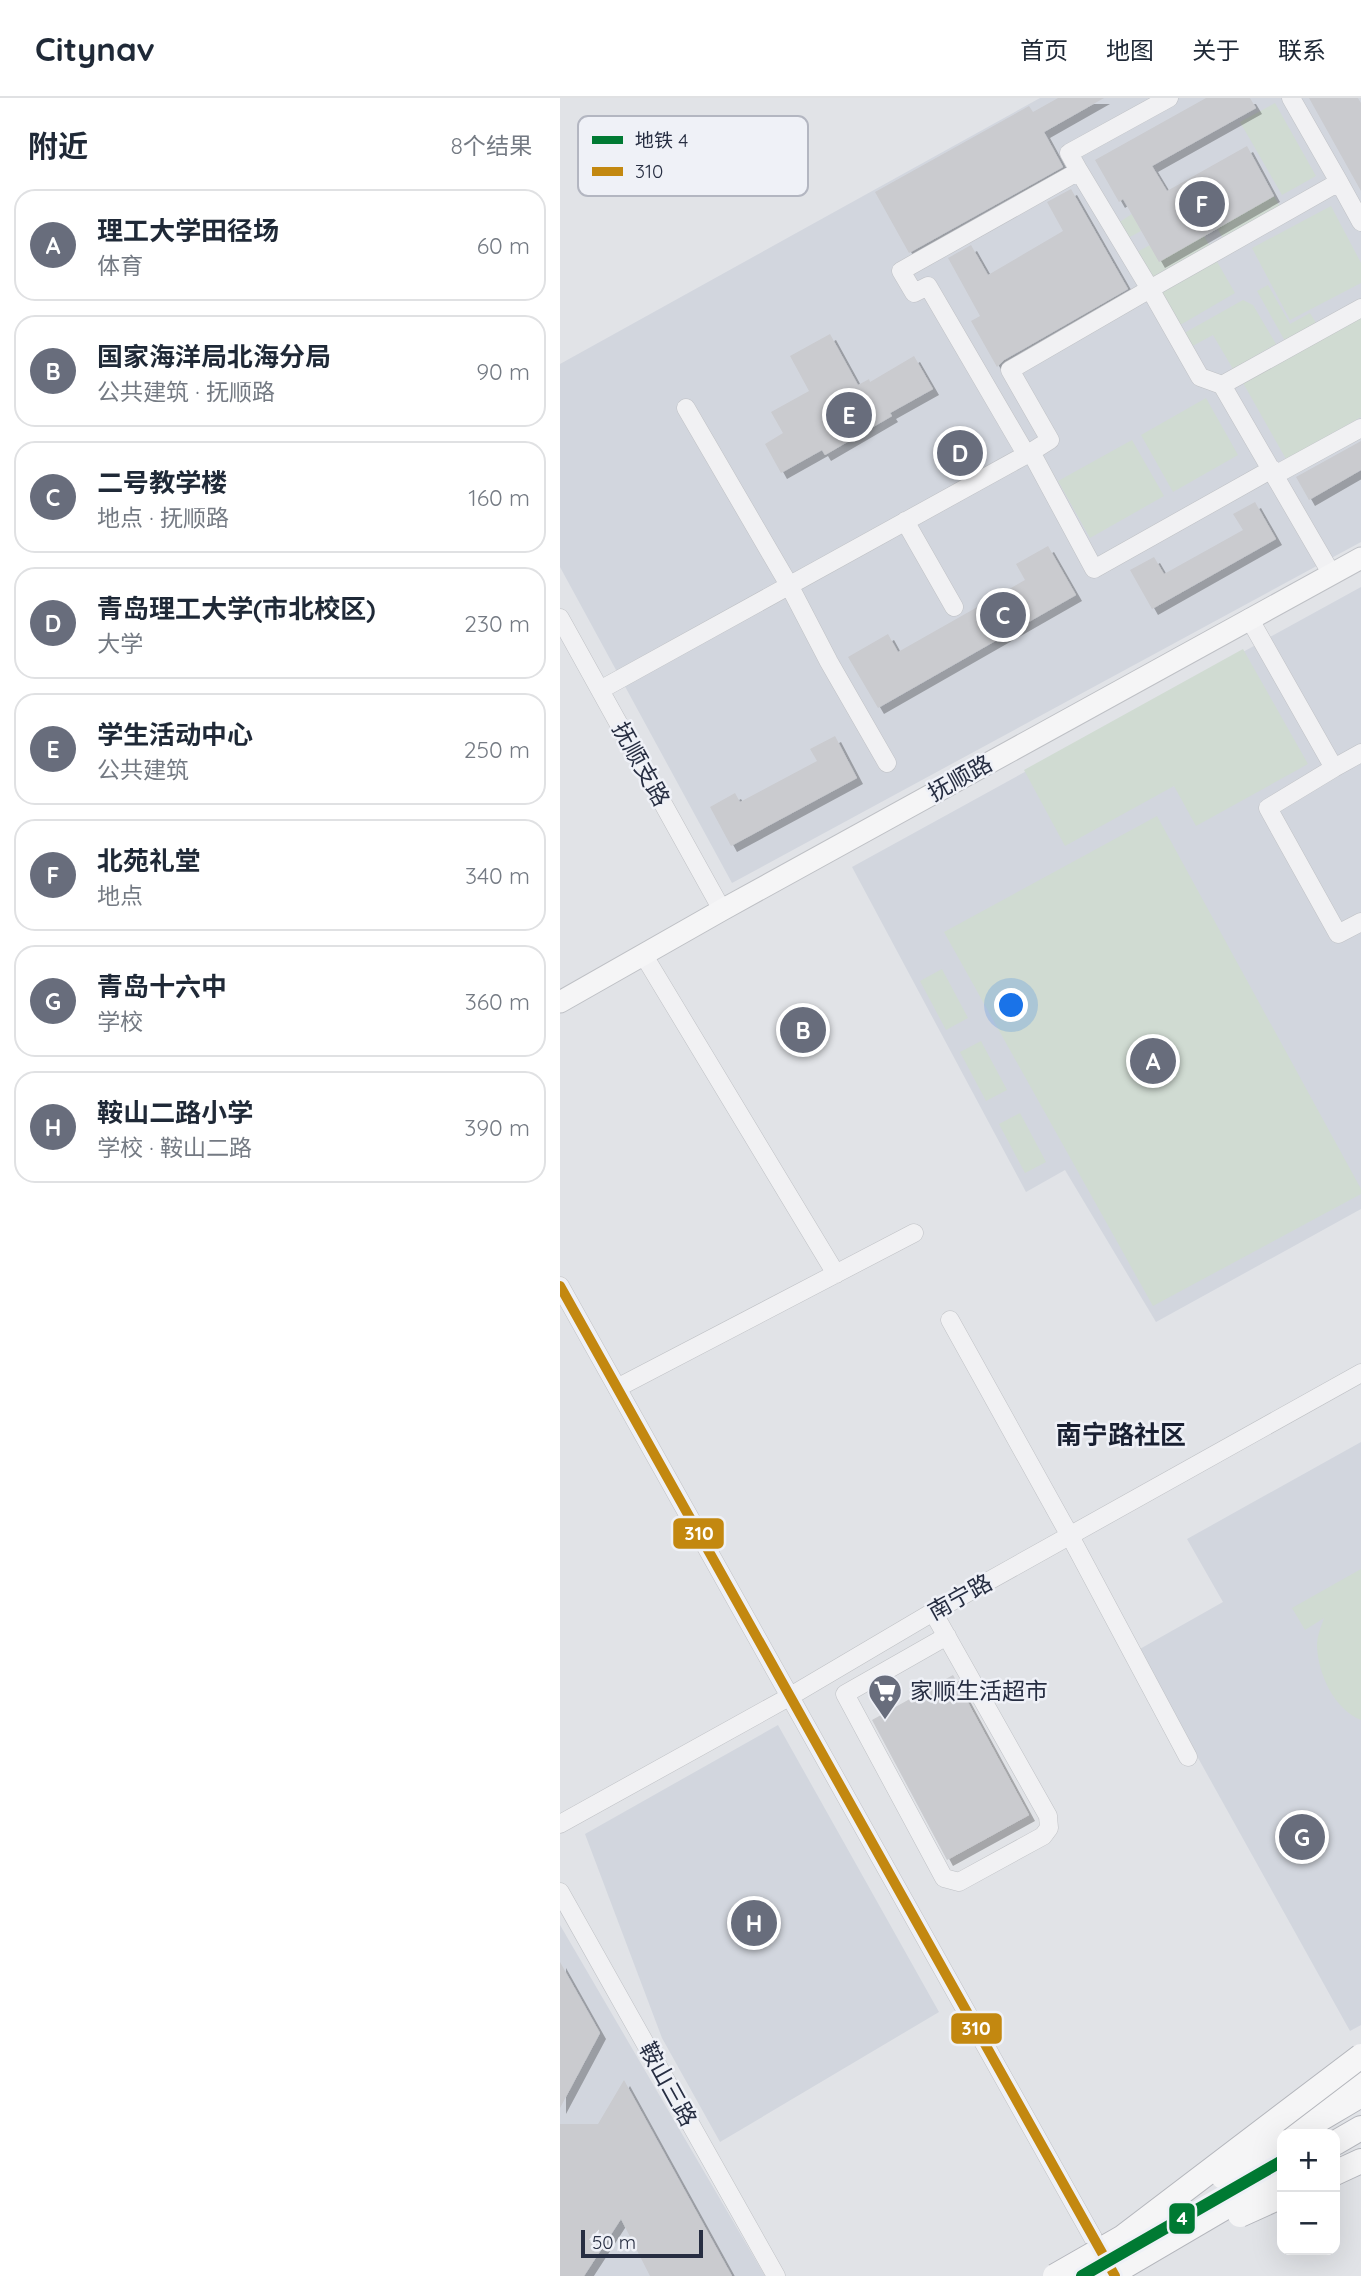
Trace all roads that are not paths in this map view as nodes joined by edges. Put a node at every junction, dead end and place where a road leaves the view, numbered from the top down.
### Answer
1 (1169, 98) edge
2 (1291, 98) edge
3 (1079, 171) junction
4 (1339, 182) junction
5 (1361, 222) edge
6 (1150, 289) junction
7 (1361, 308) edge
8 (1222, 385) junction
9 (686, 408) dead end
10 (1361, 428) edge
11 (1028, 453) junction
12 (1273, 472) junction
13 (905, 521) junction
14 (1361, 558) edge
15 (1328, 567) junction
16 (789, 585) junction
17 (954, 607) dead end
18 (560, 618) edge
19 (1249, 618) junction
20 (600, 690) junction
21 (1361, 753) edge
22 (887, 763) dead end
23 (1334, 768) junction
24 (722, 910) junction
25 (1361, 922) edge
26 (643, 954) junction
27 (560, 1002) edge
28 (914, 1233) dead end
29 (836, 1274) junction
30 (560, 1286) edge
31 (950, 1320) dead end
32 (1361, 1373) edge
33 (617, 1388) junction
34 (1070, 1536) junction
35 (933, 1612) junction
36 (947, 1636) junction
37 (789, 1697) junction
38 (1188, 1757) dead end
39 (560, 1824) edge
40 (560, 1892) edge
41 (1361, 2056) edge
42 (1361, 2077) edge
43 (1361, 2095) edge
44 (1361, 2128) edge
45 (1303, 2129) edge
46 (1361, 2137) edge
47 (1340, 2140) edge
48 (1277, 2145) edge
49 (1340, 2149) edge
50 (1361, 2161) edge
51 (1340, 2170) edge
52 (1277, 2177) edge
53 (1277, 2185) edge
54 (1277, 2198) edge
55 (1108, 2243) junction
56 (1121, 2272) edge
57 (776, 2276) edge
58 (1048, 2276) edge
59 (1055, 2276) edge
60 (1108, 2276) edge

1 - 3 street
2 - 4 street
3 - 6 street
3 - 11 street
4 - 5 street
4 - 6 street
6 - 8 street
6 - 11 street
7 - 8 street
8 - 12 street
9 - 16 street
10 - 12 street
11 - 12 street
11 - 13 street
12 - 15 street
13 - 16 street
13 - 17 street
14 - 15 main road, 抚顺路
15 - 19 main road, 抚顺路
16 - 20 street
16 - 22 street
18 - 20 street, 抚顺支路
19 - 23 street
19 - 24 main road, 抚顺路
20 - 24 street, 抚顺支路
21 - 23 street
23 - 25 street
24 - 26 main road, 抚顺路
26 - 27 main road, 抚顺路
26 - 29 street
28 - 29 street
29 - 33 street
30 - 33 street
31 - 34 street
32 - 34 street, 南宁路
33 - 37 street
34 - 35 street, 南宁路
34 - 38 street
35 - 36 street
35 - 37 street, 南宁路
36 - 36 street
37 - 39 street, 南宁路
37 - 55 street
40 - 57 street, 鞍山三路
41 - 55 highway, bridge
42 - 55 main road
43 - 45 highway
44 - 47 highway
46 - 49 main road
48 - 55 highway, bridge
50 - 51 highway
52 - 56 highway, bridge
53 - 56 main road
54 - 56 highway, bridge
55 - 56 street
55 - 58 main road
55 - 59 highway, bridge
56 - 60 highway, bridge

